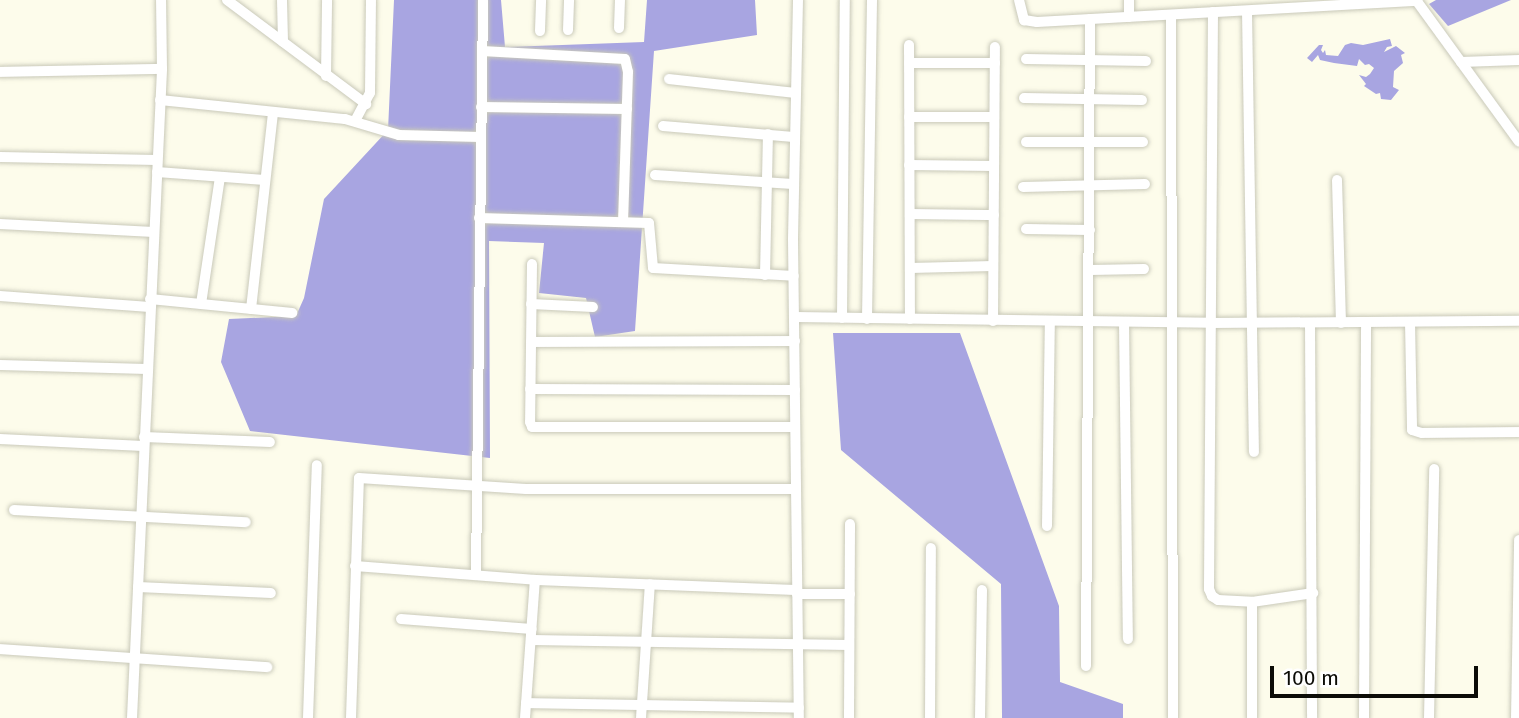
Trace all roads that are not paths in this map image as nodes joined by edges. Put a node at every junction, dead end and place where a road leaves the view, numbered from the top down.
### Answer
1 (161, 0) edge
2 (227, 0) edge
3 (282, 0) edge
4 (327, 0) edge
5 (371, 0) edge
6 (483, 0) edge
7 (541, 0) edge
8 (569, 0) edge
9 (620, 0) edge
10 (798, 0) edge
11 (845, 0) edge
12 (872, 0) edge
13 (1019, 0) edge
14 (1129, 0) edge
15 (1416, 1) edge
16 (1279, 4) edge
17 (1247, 10) junction
18 (1213, 12) junction
19 (1171, 15) junction
20 (1129, 17) junction
21 (1090, 19) junction
22 (620, 28) dead end
23 (568, 30) dead end
24 (540, 31) dead end
25 (283, 42) junction
26 (909, 46) dead end
27 (995, 47) dead end
28 (482, 51) junction
29 (1026, 59) dead end
30 (1090, 60) junction
31 (1519, 60) edge
32 (1146, 61) dead end
33 (1461, 62) junction
34 (909, 63) junction
35 (995, 63) junction
36 (162, 69) junction
37 (0, 72) edge
38 (326, 76) junction
39 (669, 79) dead end
40 (795, 93) junction
41 (1024, 98) dead end
42 (1090, 99) junction
43 (160, 100) junction
44 (1142, 100) dead end
45 (366, 104) junction
46 (481, 107) junction
47 (627, 109) junction
48 (273, 112) junction
49 (909, 117) junction
50 (994, 117) junction
51 (355, 121) junction
52 (663, 126) dead end
53 (768, 134) junction
54 (480, 136) junction
55 (794, 136) junction
56 (1026, 142) dead end
57 (1090, 142) junction
58 (1143, 142) dead end
59 (1519, 142) edge
60 (0, 157) edge
61 (909, 165) junction
62 (157, 166) junction
63 (994, 166) junction
64 (655, 176) dead end
65 (220, 177) junction
66 (265, 180) junction
67 (1337, 180) dead end
68 (766, 182) junction
69 (793, 184) junction
70 (1145, 184) dead end
71 (1090, 186) junction
72 (1024, 187) dead end
73 (910, 214) junction
74 (994, 215) junction
75 (479, 218) junction
76 (623, 222) junction
77 (0, 224) edge
78 (1026, 229) dead end
79 (1090, 230) junction
80 (154, 232) junction
81 (532, 264) dead end
82 (993, 266) junction
83 (910, 268) junction
84 (1144, 269) dead end
85 (1090, 270) junction
86 (765, 275) junction
87 (794, 276) junction
88 (0, 296) edge
89 (150, 303) junction
90 (201, 304) junction
91 (531, 304) junction
92 (593, 307) dead end
93 (251, 309) junction
94 (292, 313) dead end
95 (795, 317) junction
96 (842, 318) junction
97 (867, 319) junction
98 (910, 320) junction
99 (993, 321) junction
100 (1050, 321) junction
101 (1519, 321) edge
102 (1090, 322) junction
103 (1124, 322) junction
104 (1174, 322) junction
105 (1366, 322) junction
106 (1409, 322) junction
107 (1211, 323) junction
108 (1250, 323) junction
109 (1310, 323) junction
110 (1340, 323) junction
111 (795, 341) junction
112 (531, 342) junction
113 (0, 365) edge
114 (147, 369) junction
115 (530, 388) junction
116 (795, 390) junction
117 (795, 427) junction
118 (1519, 432) edge
119 (0, 439) edge
120 (143, 441) junction
121 (270, 442) dead end
122 (1254, 452) dead end
123 (317, 465) dead end
124 (1434, 469) dead end
125 (479, 485) junction
126 (796, 489) junction
127 (14, 510) dead end
128 (140, 517) junction
129 (246, 522) dead end
130 (850, 524) dead end
131 (1046, 526) dead end
132 (1519, 540) edge
133 (931, 548) dead end
134 (355, 566) junction
135 (476, 575) junction
136 (535, 580) junction
137 (650, 584) junction
138 (138, 587) junction
139 (982, 590) dead end
140 (797, 592) junction
141 (271, 593) dead end
142 (1313, 593) junction
143 (1518, 593) edge
144 (850, 594) junction
145 (1252, 602) junction
146 (401, 619) dead end
147 (531, 635) junction
148 (1128, 639) dead end
149 (646, 643) junction
150 (849, 645) junction
151 (1517, 645) edge
152 (798, 646) junction
153 (0, 649) edge
154 (135, 659) junction
155 (1086, 666) dead end
156 (267, 667) dead end
157 (1518, 693) edge
158 (526, 703) junction
159 (606, 705) junction
160 (642, 705) junction
161 (712, 712) edge
162 (799, 713) edge
163 (132, 718) edge
164 (308, 718) edge
165 (351, 718) edge
166 (525, 718) edge
167 (604, 718) edge
168 (641, 718) edge
169 (849, 718) edge
170 (930, 718) edge
171 (980, 718) edge
172 (1173, 718) edge
173 (1252, 718) edge
174 (1312, 718) edge
175 (1364, 718) edge
176 (1429, 718) edge
177 (1516, 718) edge

1 - 36 street
2 - 25 street
3 - 25 street
4 - 38 street
5 - 45 street
6 - 28 street
7 - 24 street
8 - 23 street
9 - 22 street
10 - 40 street
11 - 96 street
12 - 97 street
13 - 21 street
14 - 20 street
15 - 16 street
15 - 33 street
16 - 17 street
17 - 18 street
17 - 108 street
18 - 19 street
18 - 107 street
19 - 20 street
19 - 104 street
20 - 21 street
21 - 30 street
25 - 38 street
26 - 34 street
27 - 35 street
28 - 46 street
28 - 47 street
29 - 30 street
30 - 32 street
30 - 42 street
31 - 33 street
33 - 59 street
34 - 35 street
34 - 49 street
35 - 50 street
36 - 37 street
36 - 43 street
38 - 45 street
39 - 40 street
40 - 55 street
41 - 42 street
42 - 44 street
42 - 57 street
43 - 48 street
43 - 62 street
45 - 51 street
46 - 47 street
46 - 54 street
47 - 76 street
48 - 51 street
48 - 66 street
49 - 50 street
49 - 61 street
50 - 63 street
51 - 54 street
52 - 53 street
53 - 55 street
53 - 68 street
54 - 75 street
55 - 69 street
56 - 57 street
57 - 58 street
57 - 71 street
60 - 62 street
61 - 63 street
61 - 73 street
62 - 65 street
62 - 80 street
63 - 74 street
64 - 68 street
65 - 66 street
65 - 90 street
66 - 93 street
67 - 110 street
68 - 69 street
68 - 86 street
69 - 87 street
70 - 71 street
71 - 72 street
71 - 79 street
73 - 74 street
73 - 83 street
74 - 82 street
75 - 76 street
75 - 125 street
76 - 86 street
77 - 80 street
78 - 79 street
79 - 85 street
80 - 89 street
81 - 91 street
82 - 83 street
82 - 99 street
83 - 98 street
84 - 85 street
85 - 102 street
86 - 87 street
87 - 95 street
88 - 89 street
89 - 90 street
89 - 114 street
90 - 93 street
91 - 92 street
91 - 112 street
93 - 94 street
95 - 96 street
95 - 111 street
96 - 97 street
97 - 98 street
98 - 99 street
99 - 100 street
100 - 102 street
100 - 131 street
101 - 106 street
102 - 103 street
102 - 155 street
103 - 104 street
103 - 148 street
104 - 107 street
104 - 172 street
105 - 106 street
105 - 110 street
105 - 175 street
106 - 118 street
107 - 108 street
107 - 145 street
108 - 109 street
108 - 122 street
109 - 110 street
109 - 142 street
111 - 112 street
111 - 116 street
112 - 115 street
113 - 114 street
114 - 120 street
115 - 116 street
115 - 117 street
116 - 117 street
117 - 126 street
119 - 120 street
120 - 121 street
120 - 128 street
123 - 164 street
124 - 176 street
125 - 126 street
125 - 134 street
125 - 135 street
126 - 140 street
127 - 128 street
128 - 129 street
128 - 138 street
130 - 144 street
132 - 143 street
133 - 170 street
134 - 135 street
134 - 165 street
135 - 136 street
136 - 137 street
136 - 147 street
137 - 140 street
137 - 149 street
138 - 141 street
138 - 154 street
139 - 171 street
140 - 144 street
140 - 152 street
142 - 145 street
142 - 174 street
143 - 151 street
144 - 150 street
145 - 173 street
146 - 147 street
147 - 149 street
147 - 158 street
149 - 152 street
149 - 160 street
150 - 152 street
150 - 169 street
151 - 157 street
152 - 162 street
153 - 154 street
154 - 156 street
154 - 163 street
157 - 177 street
158 - 159 street
158 - 166 street
159 - 160 street
159 - 167 street
160 - 161 street
160 - 168 street
161 - 162 street

